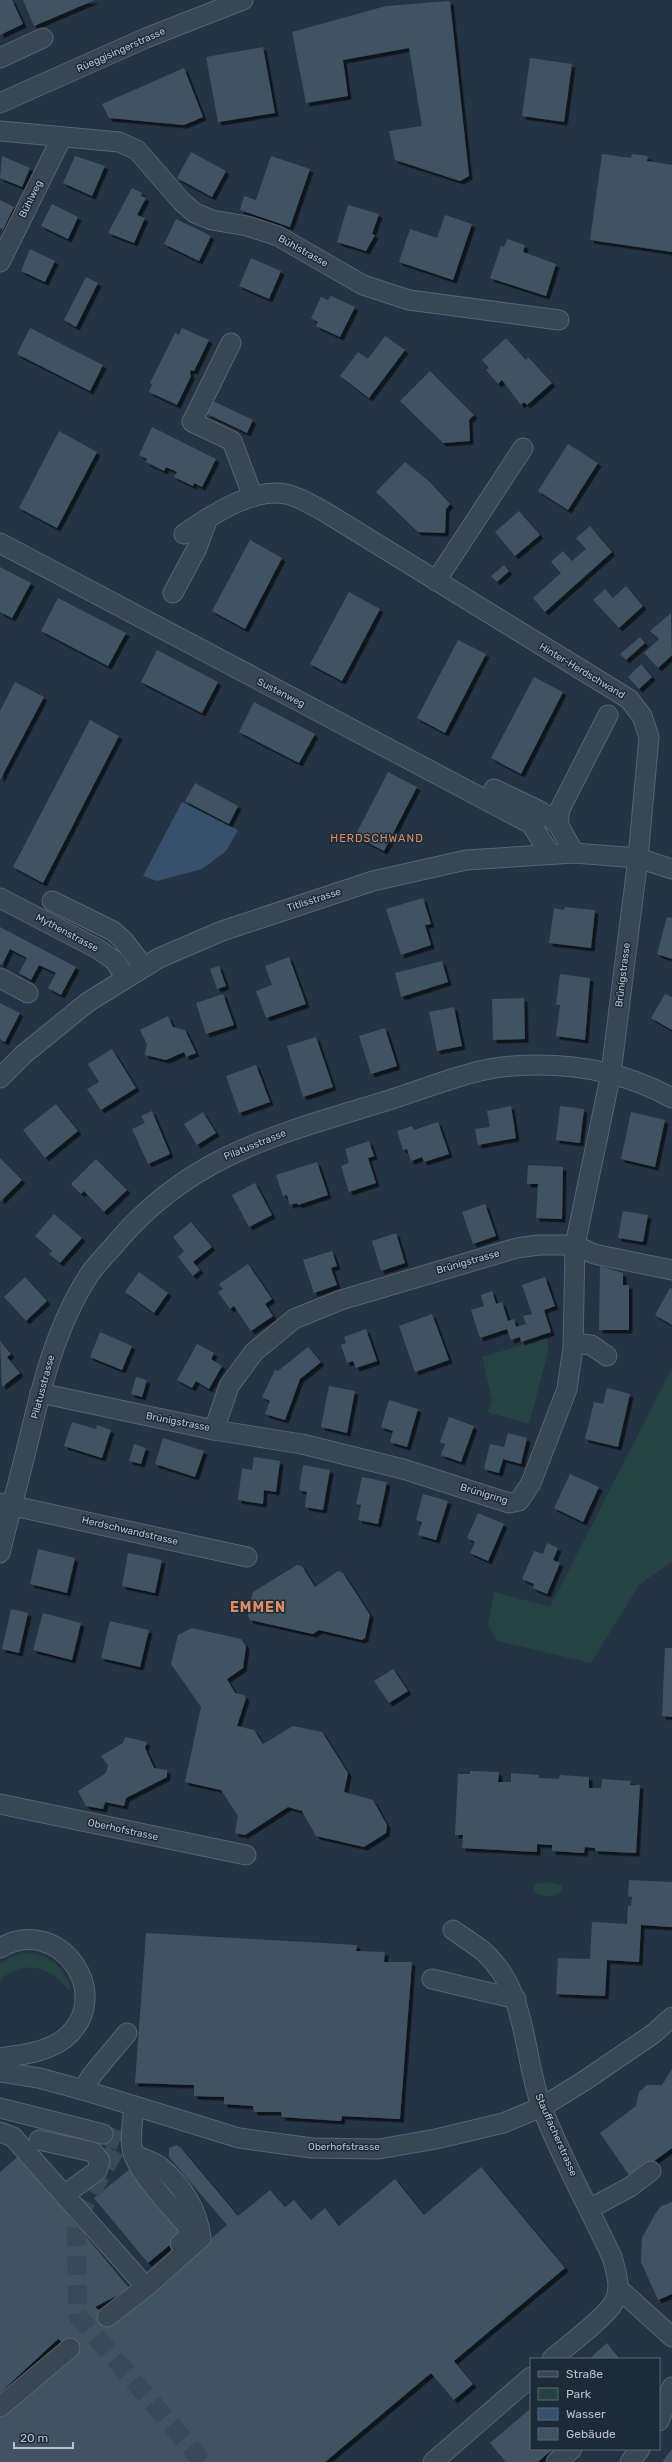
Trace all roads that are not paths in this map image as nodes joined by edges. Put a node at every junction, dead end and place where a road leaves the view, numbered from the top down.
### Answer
1 (243, 0) edge
2 (43, 38) dead end
3 (0, 58) edge
4 (0, 104) edge
5 (0, 131) edge
6 (62, 136) junction
7 (0, 262) edge
8 (559, 320) dead end
9 (231, 343) dead end
10 (523, 448) dead end
11 (253, 497) junction
12 (208, 518) junction
13 (184, 534) dead end
14 (0, 543) edge
15 (436, 581) junction
16 (173, 593) dead end
17 (608, 715) dead end
18 (494, 789) dead end
19 (558, 824) junction
20 (574, 853) junction
21 (550, 854) junction
22 (638, 858) junction
23 (672, 869) edge
24 (0, 898) edge
25 (52, 900) dead end
26 (144, 967) junction
27 (0, 978) edge
28 (126, 978) junction
29 (28, 993) dead end
30 (611, 1073) junction
31 (0, 1078) edge
32 (672, 1098) edge
33 (575, 1245) junction
34 (672, 1270) edge
35 (573, 1343) junction
36 (607, 1356) dead end
37 (40, 1393) junction
38 (214, 1430) junction
39 (6, 1504) edge
40 (4, 1525) edge
41 (0, 1553) edge
42 (247, 1557) dead end
43 (0, 1804) edge
44 (246, 1855) dead end
45 (453, 1930) dead end
46 (0, 1948) edge
47 (432, 1979) dead end
48 (516, 1999) junction
49 (672, 2017) edge
50 (127, 2033) dead end
51 (0, 2058) edge
52 (0, 2072) edge
53 (40, 2078) junction
54 (0, 2081) edge
55 (84, 2090) junction
56 (134, 2106) junction
57 (542, 2107) junction
58 (0, 2108) edge
59 (103, 2134) tunnel mouth
60 (6, 2135) edge
61 (39, 2140) dead end
62 (133, 2154) junction
63 (651, 2171) dead end
64 (69, 2191) junction
65 (589, 2209) junction
66 (146, 2287) junction
67 (618, 2288) junction
68 (107, 2317) dead end
69 (672, 2336) edge
70 (70, 2348) dead end
71 (553, 2358) edge
72 (530, 2378) edge
73 (660, 2383) edge
74 (672, 2386) edge
75 (0, 2407) edge
76 (660, 2418) edge
77 (571, 2450) edge
78 (639, 2450) edge
79 (434, 2462) edge
80 (556, 2462) edge
81 (630, 2462) edge

1 - 4 street, Rüeggisingerstrasse
2 - 3 street
5 - 6 street, Bühlstrasse
6 - 7 street, Bühlweg
6 - 8 street, Bühlstrasse
9 - 11 street
10 - 15 street
11 - 12 street, Hinter-Herdschwand
11 - 15 street, Hinter-Herdschwand
12 - 13 street, Hinter-Herdschwand
12 - 16 street
14 - 21 street, Sustenweg
15 - 22 street, Hinter-Herdschwand
17 - 19 street
18 - 19 street
19 - 20 street
20 - 21 street, Titlisstrasse
20 - 22 street, Titlisstrasse
21 - 26 street, Titlisstrasse
22 - 23 street, Titlisstrasse
22 - 30 street, Brünigstrasse
24 - 28 street, Mythenstrasse
25 - 26 street
26 - 28 street, Titlisstrasse
27 - 29 street
28 - 31 street, Titlisstrasse
30 - 32 street, Pilatusstrasse
30 - 33 street, Brünigstrasse
30 - 37 street, Pilatusstrasse
33 - 34 street
33 - 35 street, Brünigring
33 - 38 street, Brünigstrasse
35 - 36 street
35 - 38 street, Brünigring
37 - 38 street, Brünigstrasse
37 - 39 street, Pilatusstrasse
39 - 40 street
39 - 42 street, Herdschwandstrasse
40 - 41 street
43 - 44 street, Oberhofstrasse
45 - 48 street, Stauffacherstrasse
46 - 51 street
47 - 48 street
48 - 57 street, Stauffacherstrasse
49 - 57 street, Oberhofstrasse
50 - 55 street
52 - 53 street, Oberhofstrasse
53 - 54 street, Oberhofstrasse
53 - 55 street, Oberhofstrasse
55 - 56 street, Oberhofstrasse
56 - 57 street, Oberhofstrasse
56 - 62 street
57 - 65 street, Stauffacherstrasse
58 - 59 street
60 - 64 street
61 - 64 street
62 - 64 street
62 - 66 street
63 - 65 street
64 - 66 street
65 - 67 street, Stauffacherstrasse
66 - 68 street
67 - 69 street
67 - 71 street
70 - 75 street
72 - 79 street
73 - 74 street
74 - 76 street
77 - 80 street
78 - 81 street

